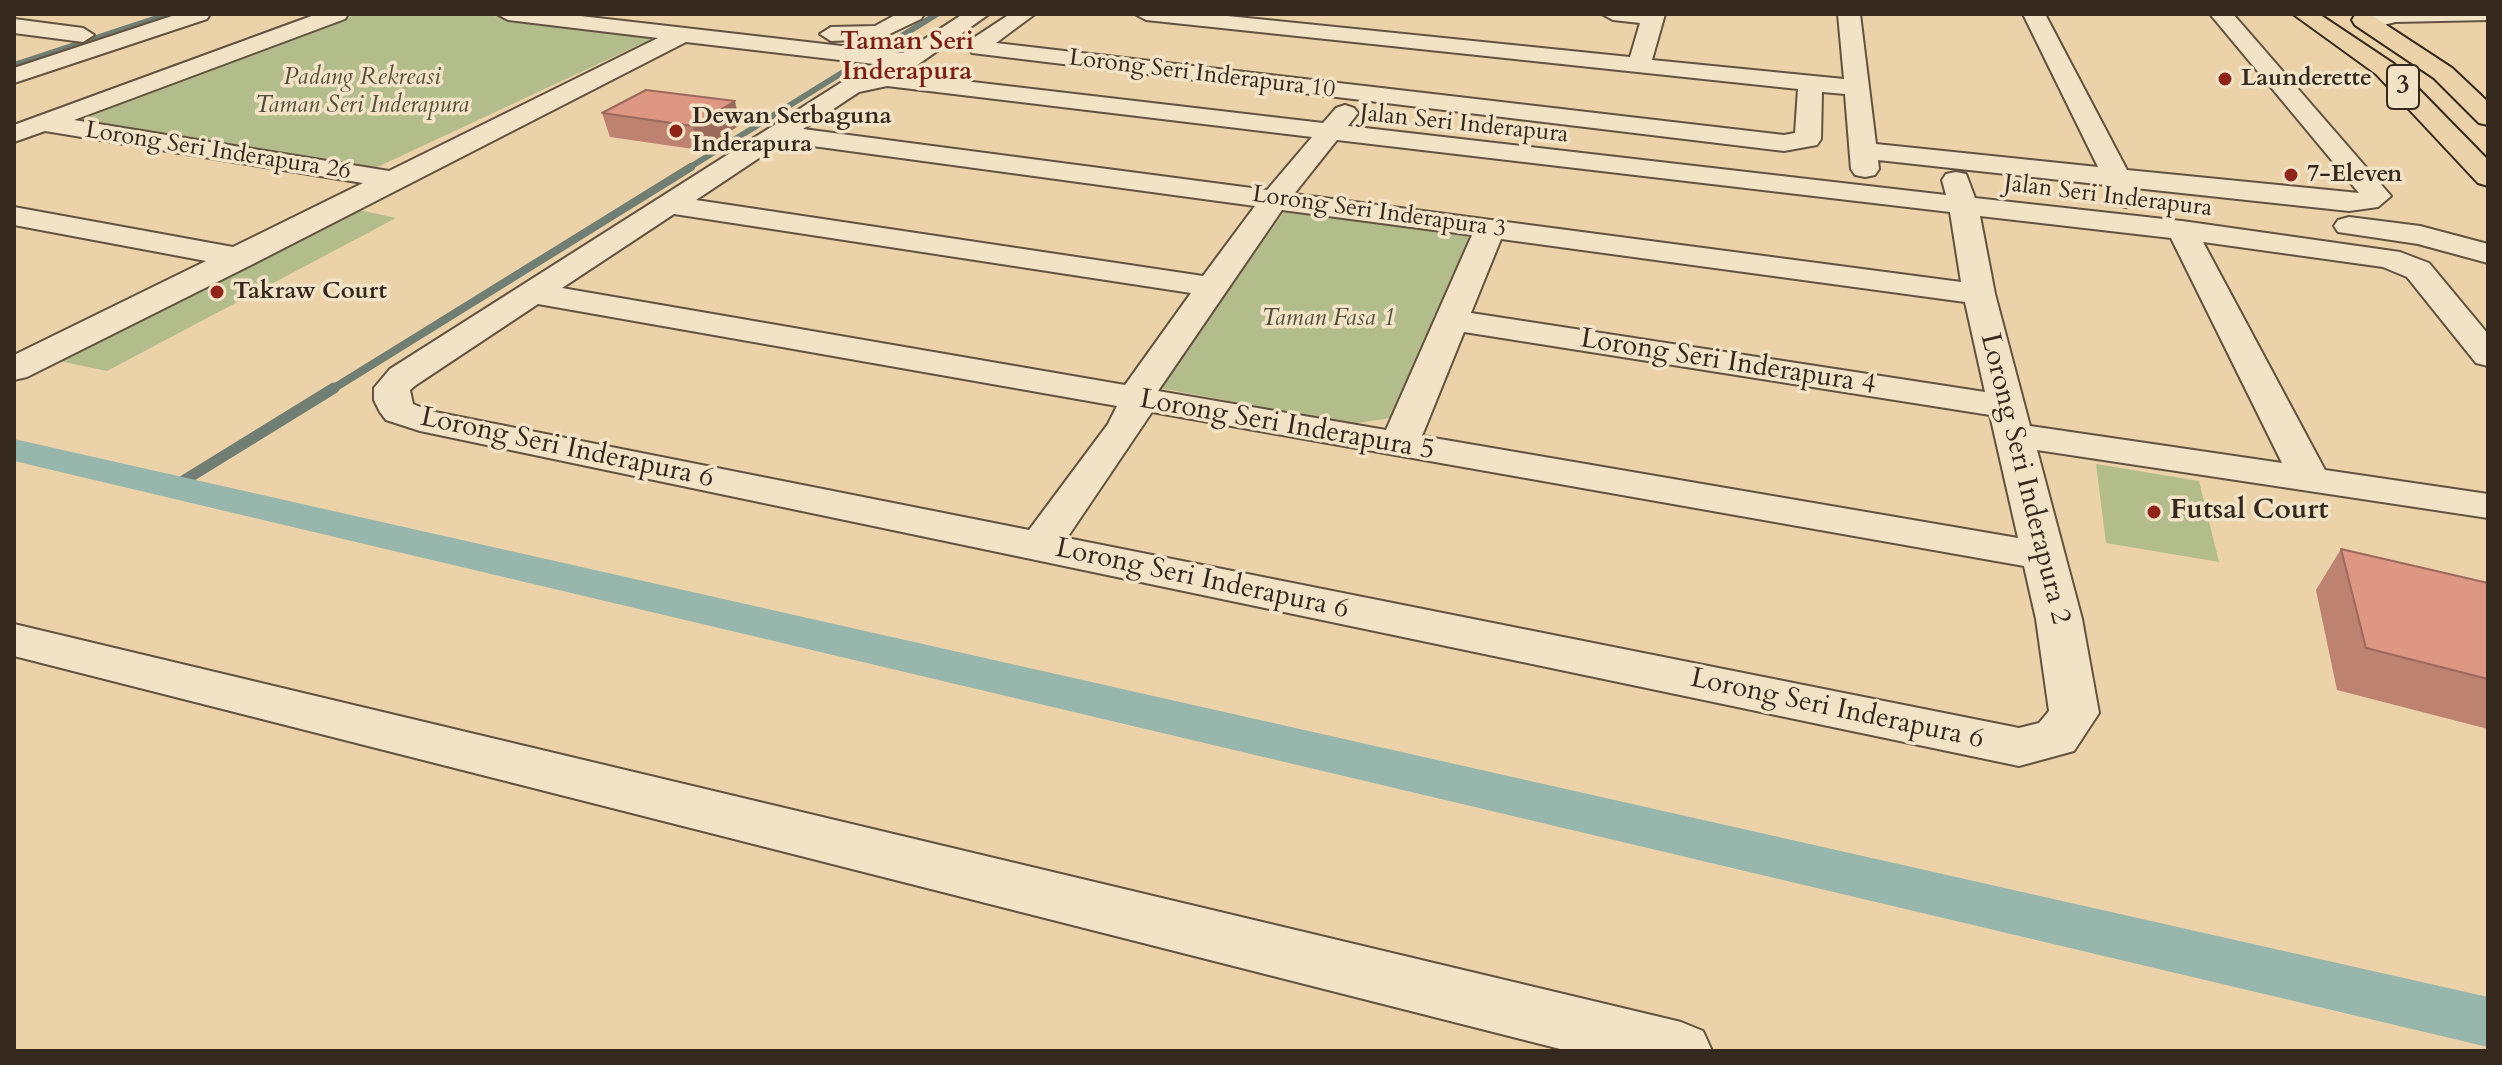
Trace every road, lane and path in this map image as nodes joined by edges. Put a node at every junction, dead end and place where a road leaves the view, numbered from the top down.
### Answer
1 (149, 14) edge
2 (199, 14) edge
3 (337, 14) edge
4 (508, 14) edge
5 (650, 14) edge
6 (913, 14) edge
7 (978, 14) edge
8 (1024, 14) edge
9 (1146, 14) edge
10 (1613, 14) edge
11 (1849, 14) edge
12 (2034, 14) edge
13 (2221, 14) edge
14 (2304, 14) edge
15 (2408, 14) edge
16 (2488, 14) edge
17 (1653, 16) edge
18 (2364, 20) edge
19 (14, 26) edge
20 (684, 34) junction
21 (83, 35) junction
22 (14, 58) edge
23 (907, 61) junction
24 (1639, 66) junction
25 (14, 76) edge
26 (1810, 84) junction
27 (1856, 88) junction
28 (2488, 117) edge
29 (1340, 121) junction
30 (42, 123) junction
31 (14, 134) edge
32 (779, 134) junction
33 (1865, 160) junction
34 (2488, 177) edge
35 (395, 180) junction
36 (2121, 189) junction
37 (1959, 192) junction
38 (1279, 198) junction
39 (670, 205) junction
40 (14, 216) edge
41 (2488, 226) edge
42 (1490, 229) junction
43 (2182, 230) junction
44 (2420, 235) junction
45 (2488, 254) edge
46 (240, 258) junction
47 (1212, 287) junction
48 (533, 293) junction
49 (1979, 294) junction
50 (1451, 320) junction
51 (14, 338) edge
52 (58, 347) junction
53 (2488, 356) edge
54 (14, 369) edge
55 (1138, 401) junction
56 (2010, 420) junction
57 (1399, 445) junction
58 (2310, 479) junction
59 (2488, 506) edge
60 (1039, 547) junction
61 (2043, 556) junction
62 (14, 640) edge
63 (2019, 747) joint
64 (1681, 1051) edge

1 - 21 street
2 - 25 street
3 - 30 street
4 - 20 street, Jalan Seri Inderapura
5 - 6 street
7 - 23 street
8 - 26 street, Lorong Seri Inderapura 10
9 - 24 street, Lorong Seri Inderapura 10
10 - 17 street
11 - 27 street
12 - 36 street
13 - 36 street
14 - 34 highway, 3
15 - 16 street
15 - 18 street
17 - 24 street
18 - 28 highway, 3
19 - 21 street
20 - 23 street, Jalan Seri Inderapura
20 - 35 street
21 - 22 street
23 - 29 street, Jalan Seri Inderapura
24 - 26 street, Lorong Seri Inderapura 10
26 - 27 street, Lorong Seri Inderapura 10
27 - 33 street
29 - 32 street
29 - 33 street, Jalan Seri Inderapura
29 - 37 street
29 - 38 street
30 - 31 street
30 - 35 street, Lorong Seri Inderapura 26
32 - 38 street, Lorong Seri Inderapura 3
32 - 39 street
33 - 36 street
33 - 37 street, Jalan Seri Inderapura
35 - 46 street
36 - 37 street, Jalan Seri Inderapura
36 - 44 street, Jalan Seri Inderapura
37 - 43 street
37 - 49 street, Lorong Seri Inderapura 2
38 - 42 street, Lorong Seri Inderapura 3
38 - 47 street
39 - 47 street
39 - 48 street
40 - 46 street
41 - 44 street
42 - 49 street, Lorong Seri Inderapura 3
42 - 50 street
43 - 53 street
43 - 58 street
44 - 45 street
46 - 52 street
47 - 55 street
48 - 55 street, Lorong Seri Inderapura 5
48 - 60 street, Lorong Seri Inderapura 6
49 - 56 street, Lorong Seri Inderapura 2
50 - 56 street, Lorong Seri Inderapura 4
50 - 57 street
51 - 52 street
52 - 54 street
55 - 57 street, Lorong Seri Inderapura 5
55 - 60 street
56 - 58 street, Lorong Seri Inderapura 4
56 - 61 street, Lorong Seri Inderapura 2
57 - 61 street, Lorong Seri Inderapura 5
58 - 59 street, Lorong Seri Inderapura 4
60 - 63 street, Lorong Seri Inderapura 6
61 - 63 street, Lorong Seri Inderapura 2
62 - 64 street

